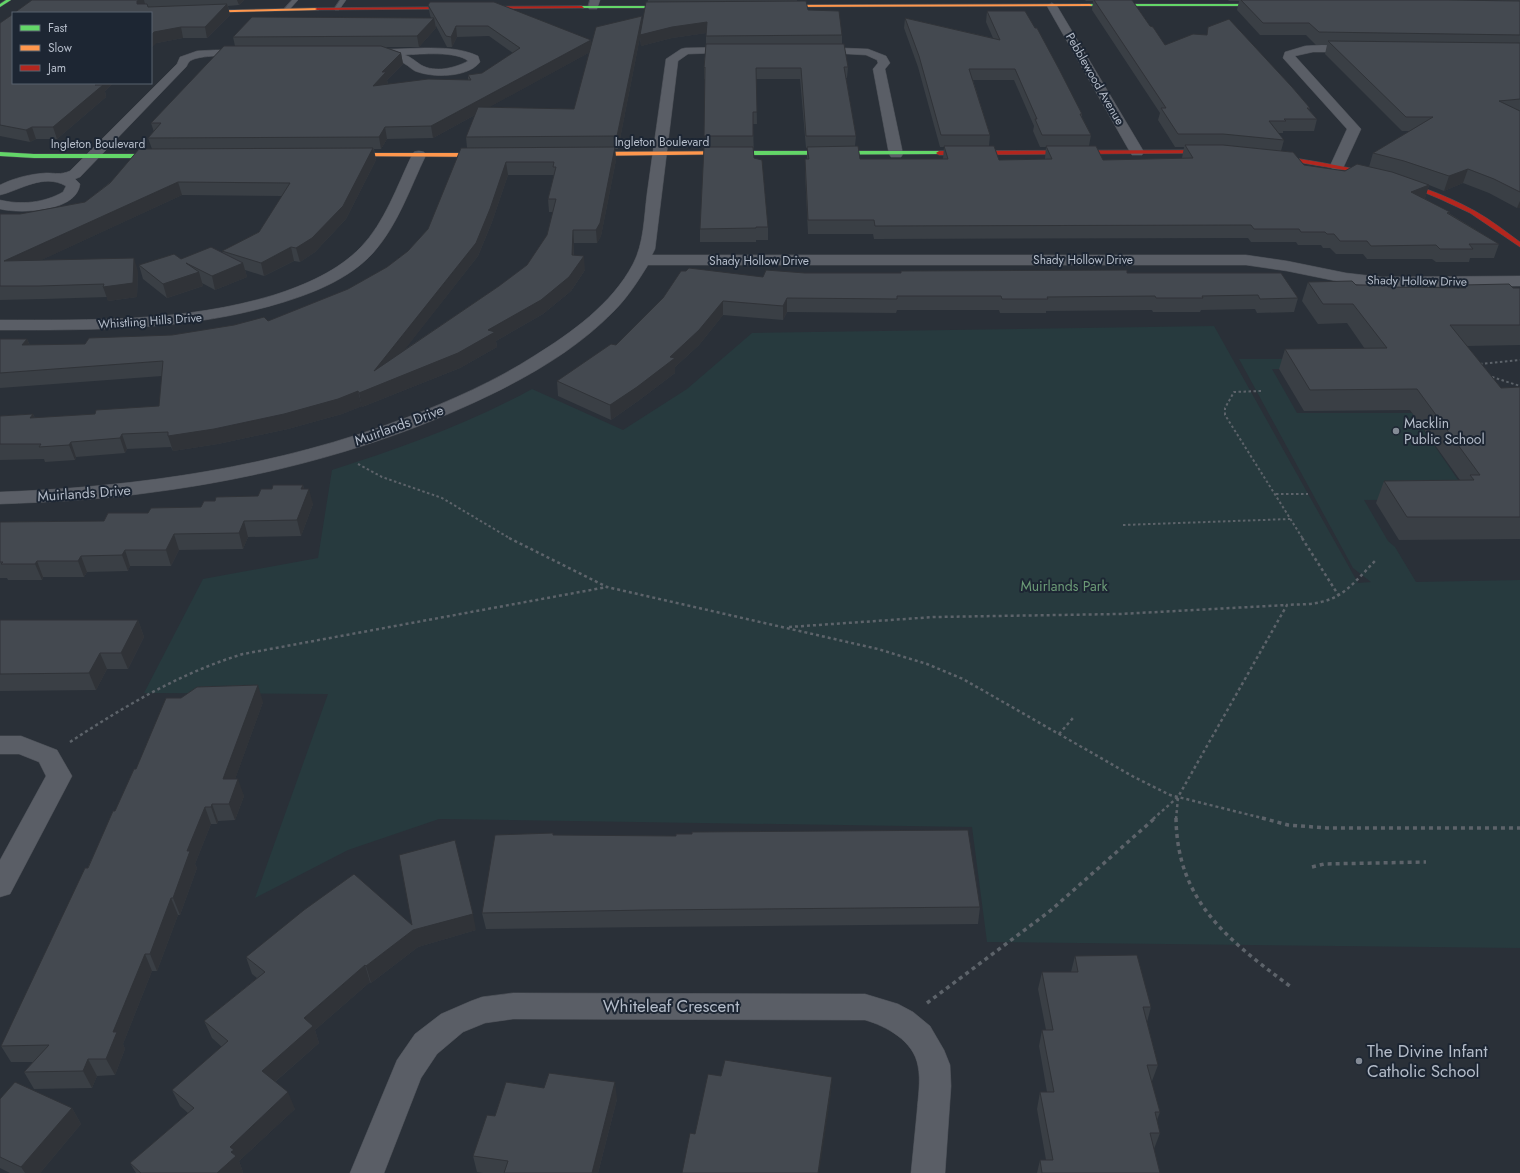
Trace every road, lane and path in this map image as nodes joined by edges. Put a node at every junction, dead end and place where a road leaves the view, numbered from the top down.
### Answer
1 (9, 0) edge
2 (295, 0) edge
3 (343, 0) edge
4 (1250, 2) edge
5 (825, 3) edge
6 (869, 3) edge
7 (1199, 3) edge
8 (594, 4) edge
9 (1275, 5) edge
10 (0, 6) edge
11 (764, 6) edge
12 (1052, 6) junction
13 (686, 7) edge
14 (287, 9) junction
15 (337, 9) junction
16 (152, 13) edge
17 (1366, 49) edge
18 (749, 50) edge
19 (803, 50) edge
20 (358, 52) edge
21 (255, 53) edge
22 (387, 53) junction
23 (1137, 152) junction
24 (1220, 152) edge
25 (0, 154) edge
26 (497, 154) edge
27 (575, 154) edge
28 (659, 154) junction
29 (896, 154) junction
30 (1257, 154) edge
31 (339, 155) edge
32 (419, 155) junction
33 (92, 156) junction
34 (171, 156) edge
35 (1337, 166) junction
36 (64, 179) junction
37 (0, 191) edge
38 (0, 204) edge
39 (1520, 245) edge
40 (643, 260) junction
41 (1520, 281) edge
42 (0, 325) edge
43 (1520, 360) edge
44 (1474, 365) edge
45 (1489, 377) edge
46 (1520, 386) edge
47 (1261, 391) dead end
48 (341, 446) junction
49 (1275, 494) junction
50 (1308, 494) dead end
51 (0, 498) edge
52 (1291, 519) junction
53 (1123, 525) dead end
54 (1375, 561) dead end
55 (607, 586) junction
56 (1339, 596) junction
57 (1287, 605) junction
58 (786, 627) junction
59 (1073, 718) dead end
60 (1059, 734) junction
61 (0, 745) edge
62 (48, 756) junction
63 (1178, 798) junction
64 (1520, 828) edge
65 (1426, 862) dead end
66 (1312, 867) dead end
67 (0, 886) edge
68 (1291, 987) dead end
69 (902, 1021) junction
70 (367, 1173) edge
71 (928, 1173) edge

1 - 10 main road
2 - 14 lane
3 - 15 lane
4 - 7 main road
4 - 9 main road
5 - 6 main road
5 - 11 main road
6 - 12 main road
7 - 12 main road
8 - 13 main road
8 - 15 main road
12 - 23 street, Pebblewood Avenue
14 - 15 main road
14 - 16 main road
17 - 35 street
18 - 28 street, Muirlands Drive
19 - 29 street
20 - 22 street
21 - 33 street
22 - 22 street
23 - 24 main road, Ingleton Boulevard
23 - 29 main road, Ingleton Boulevard
25 - 33 main road, Ingleton Boulevard
26 - 32 main road
27 - 28 main road, Ingleton Boulevard
28 - 29 main road, Ingleton Boulevard
28 - 40 street, Muirlands Drive
30 - 35 main road
31 - 32 main road
32 - 42 street, Whistling Hills Drive
33 - 34 main road, Ingleton Boulevard
33 - 36 street
35 - 39 main road
36 - 37 street
36 - 38 street
40 - 41 street, Shady Hollow Drive
40 - 48 street, Muirlands Drive
43 - 44 path
45 - 46 path
47 - 49 path
48 - 51 street, Muirlands Drive
48 - 55 path
49 - 50 path
49 - 52 path
52 - 53 path
52 - 56 path
54 - 56 path
55 - 58 path
55 - 62 path
56 - 57 path
57 - 58 path
57 - 63 path
58 - 60 path
59 - 60 path
60 - 63 path
61 - 62 street
62 - 67 street
63 - 64 path
63 - 68 path
63 - 69 path
65 - 66 path
69 - 70 street, Whiteleaf Crescent
69 - 71 street, Whiteleaf Crescent

